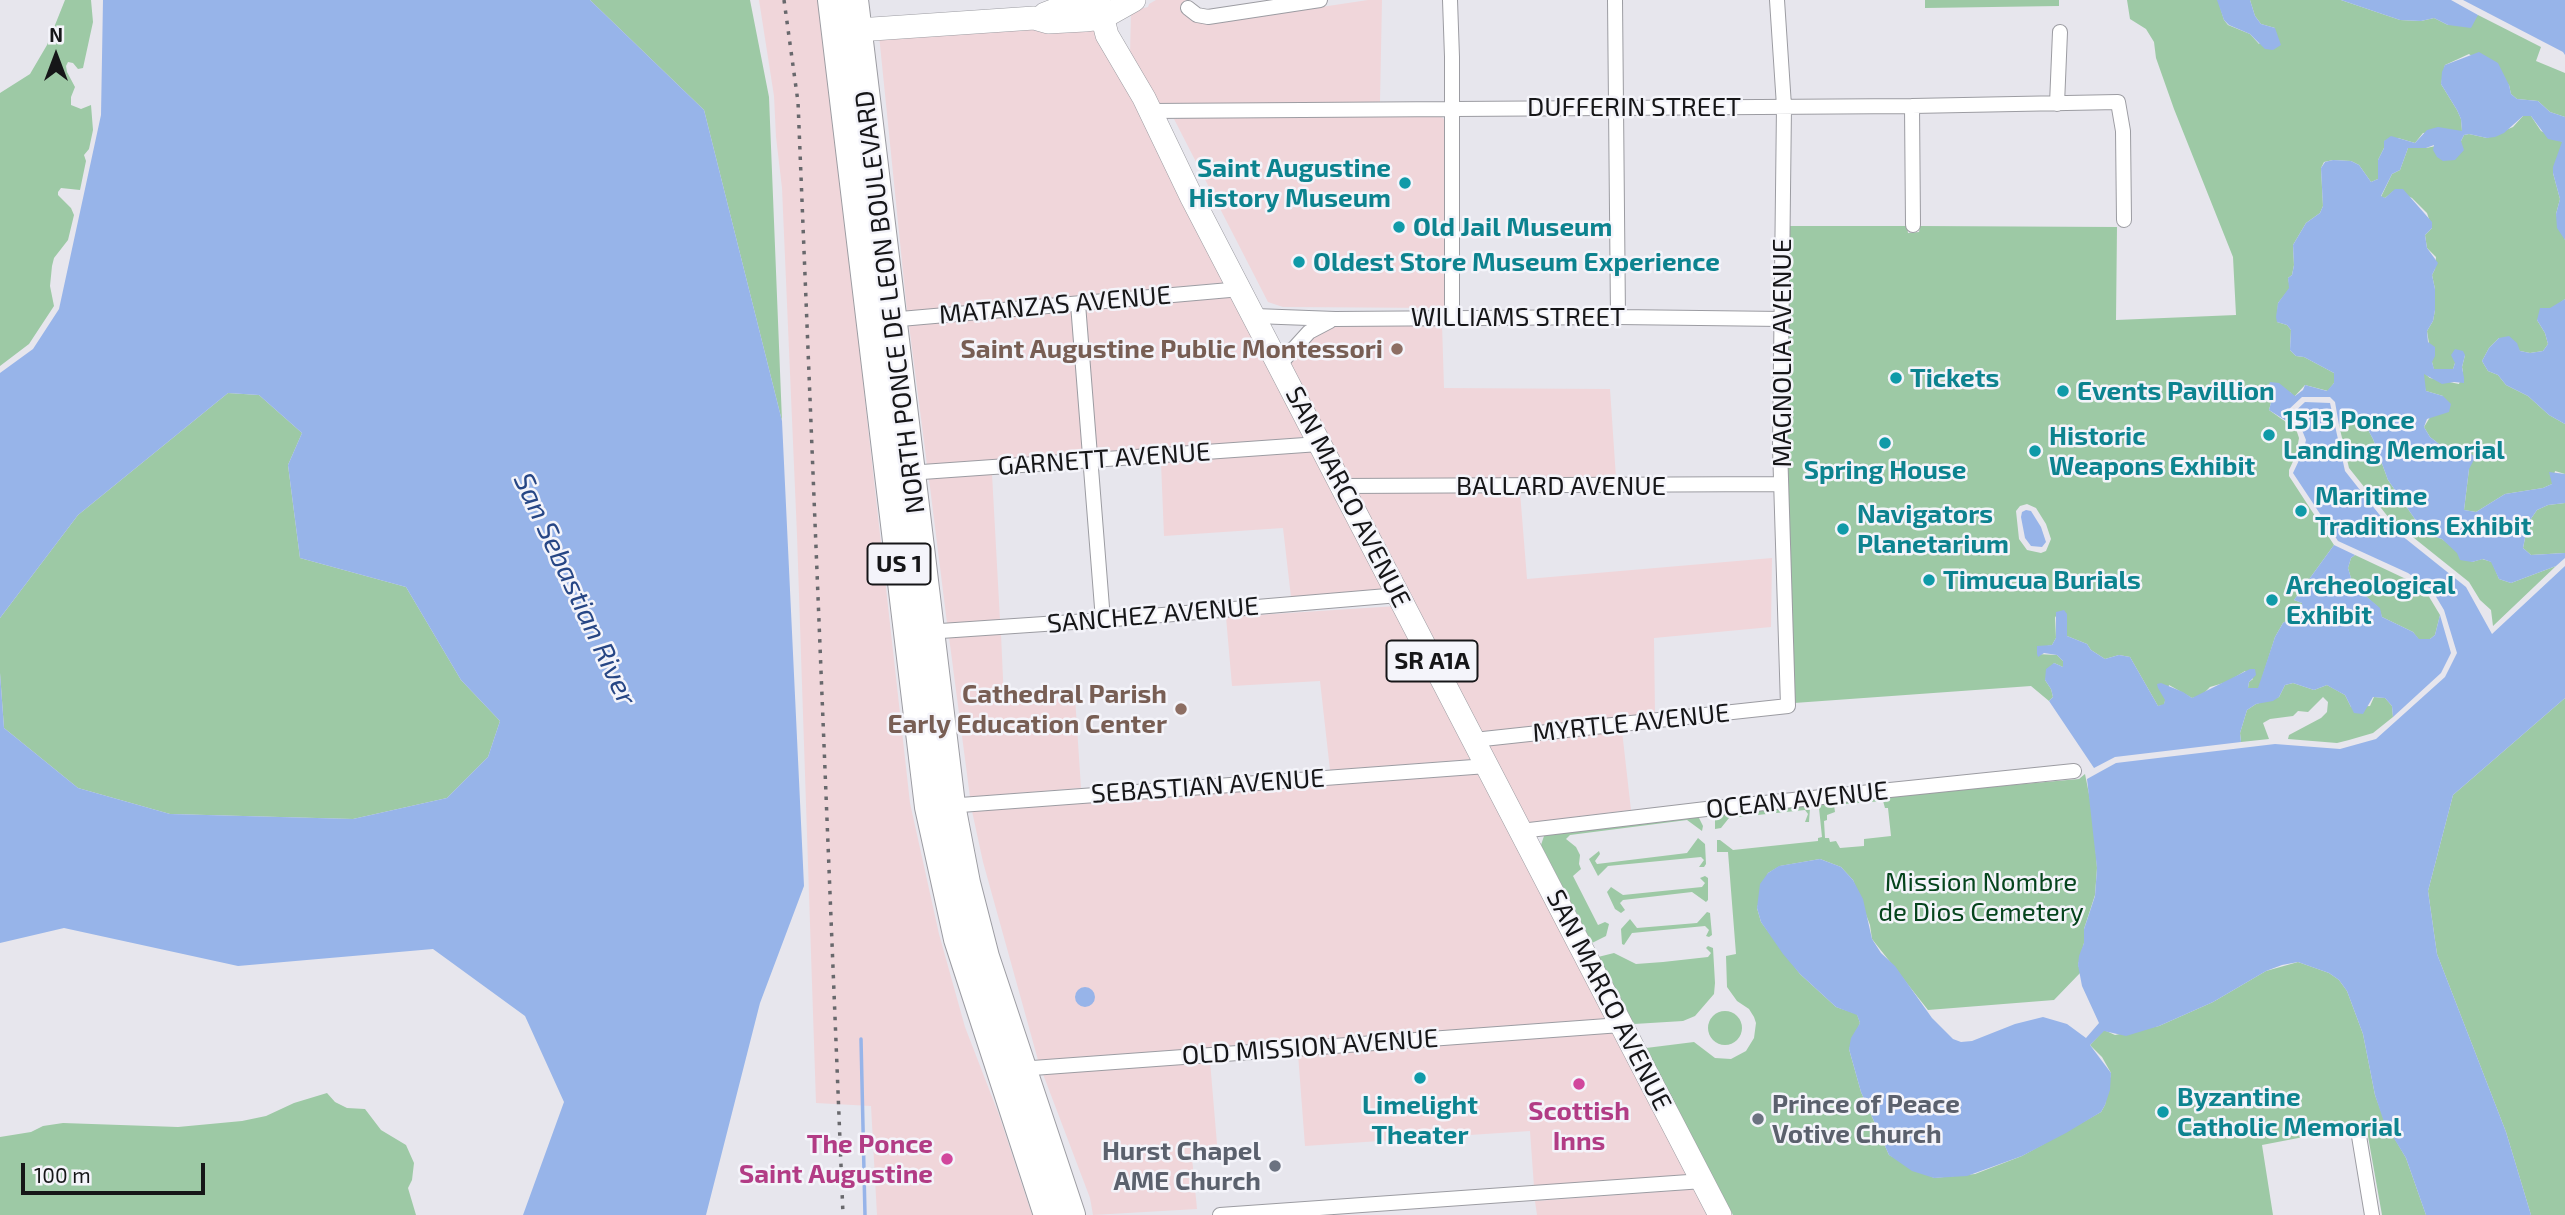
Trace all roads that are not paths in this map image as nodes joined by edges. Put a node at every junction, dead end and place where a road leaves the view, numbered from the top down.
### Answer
1 (832, 0) edge
2 (854, 0) edge
3 (1081, 0) edge
4 (1320, 0) edge
5 (1450, 0) edge
6 (1615, 0) edge
7 (1777, 0) edge
8 (1113, 7) edge
9 (1188, 8) dead end
10 (1034, 18) junction
11 (847, 31) junction
12 (2060, 32) dead end
13 (2057, 104) junction
14 (1784, 106) junction
15 (1912, 106) junction
16 (1615, 107) junction
17 (1451, 109) junction
18 (1150, 111) junction
19 (2124, 220) dead end
20 (1913, 225) dead end
21 (1241, 289) junction
22 (1078, 304) junction
23 (1255, 316) junction
24 (1452, 317) junction
25 (1618, 317) junction
26 (1335, 318) junction
27 (1782, 319) junction
28 (881, 321) junction
29 (1279, 365) junction
30 (1319, 444) junction
31 (1092, 460) junction
32 (899, 474) junction
33 (1780, 484) junction
34 (1341, 486) junction
35 (1399, 595) junction
36 (1103, 620) junction
37 (918, 632) junction
38 (1788, 706) joint
39 (1474, 740) junction
40 (1487, 766) junction
41 (2074, 771) dead end
42 (940, 806) junction
43 (1521, 831) junction
44 (1621, 1025) junction
45 (1011, 1069) junction
46 (2358, 1130) dead end
47 (1703, 1181) junction
48 (1048, 1215) edge
49 (1071, 1215) edge
50 (1220, 1215) edge
51 (1720, 1215) edge
52 (2372, 1215) edge

1 - 11 highway, NORTH PONCE DE LEON BOULEVARD / US 1
2 - 11 highway, NORTH PONCE DE LEON BOULEVARD / US 1
3 - 10 main road
4 - 9 street
5 - 17 street
6 - 16 street
7 - 14 street, MAGNOLIA AVENUE
8 - 10 main road
8 - 18 main road, SAN MARCO AVENUE / SR A1A
10 - 11 main road
11 - 28 highway, NORTH PONCE DE LEON BOULEVARD / US 1
12 - 13 street
13 - 15 street, DUFFERIN STREET
13 - 19 street, DUFFERIN STREET
14 - 15 street, DUFFERIN STREET
14 - 16 street, DUFFERIN STREET
14 - 27 street, MAGNOLIA AVENUE
15 - 20 street
16 - 17 street, DUFFERIN STREET
16 - 25 street
17 - 18 street, DUFFERIN STREET
17 - 24 street
18 - 21 main road, SAN MARCO AVENUE / SR A1A
21 - 22 street, MATANZAS AVENUE
21 - 23 main road, SAN MARCO AVENUE / SR A1A
22 - 28 street, MATANZAS AVENUE
22 - 31 street
23 - 26 street, WILLIAMS STREET
23 - 29 main road, SAN MARCO AVENUE / SR A1A
24 - 25 street, WILLIAMS STREET
24 - 26 street, WILLIAMS STREET
25 - 27 street, WILLIAMS STREET
26 - 29 street
27 - 33 street, MAGNOLIA AVENUE
28 - 32 highway, NORTH PONCE DE LEON BOULEVARD / US 1
29 - 30 main road, SAN MARCO AVENUE / SR A1A
30 - 31 street, GARNETT AVENUE
30 - 34 main road, SAN MARCO AVENUE / SR A1A
31 - 32 street, GARNETT AVENUE
31 - 36 street
32 - 37 highway, NORTH PONCE DE LEON BOULEVARD / US 1
33 - 34 street, BALLARD AVENUE
33 - 38 street, MAGNOLIA AVENUE
34 - 35 main road, SAN MARCO AVENUE / SR A1A
35 - 36 street, SANCHEZ AVENUE
35 - 39 main road, SAN MARCO AVENUE / SR A1A
36 - 37 street, SANCHEZ AVENUE
37 - 42 highway, NORTH PONCE DE LEON BOULEVARD / US 1
38 - 39 street, MYRTLE AVENUE
39 - 40 main road, SAN MARCO AVENUE / SR A1A
40 - 42 street, SEBASTIAN AVENUE
40 - 43 main road, SAN MARCO AVENUE / SR A1A
41 - 43 street, OCEAN AVENUE
42 - 45 highway, NORTH PONCE DE LEON BOULEVARD / US 1
43 - 44 main road, SAN MARCO AVENUE / SR A1A
44 - 45 street, OLD MISSION AVENUE
44 - 47 main road, SAN MARCO AVENUE / SR A1A
45 - 48 highway, NORTH PONCE DE LEON BOULEVARD / US 1
45 - 49 highway, NORTH PONCE DE LEON BOULEVARD / US 1
46 - 52 street
47 - 50 street
47 - 51 main road, SAN MARCO AVENUE / SR A1A

